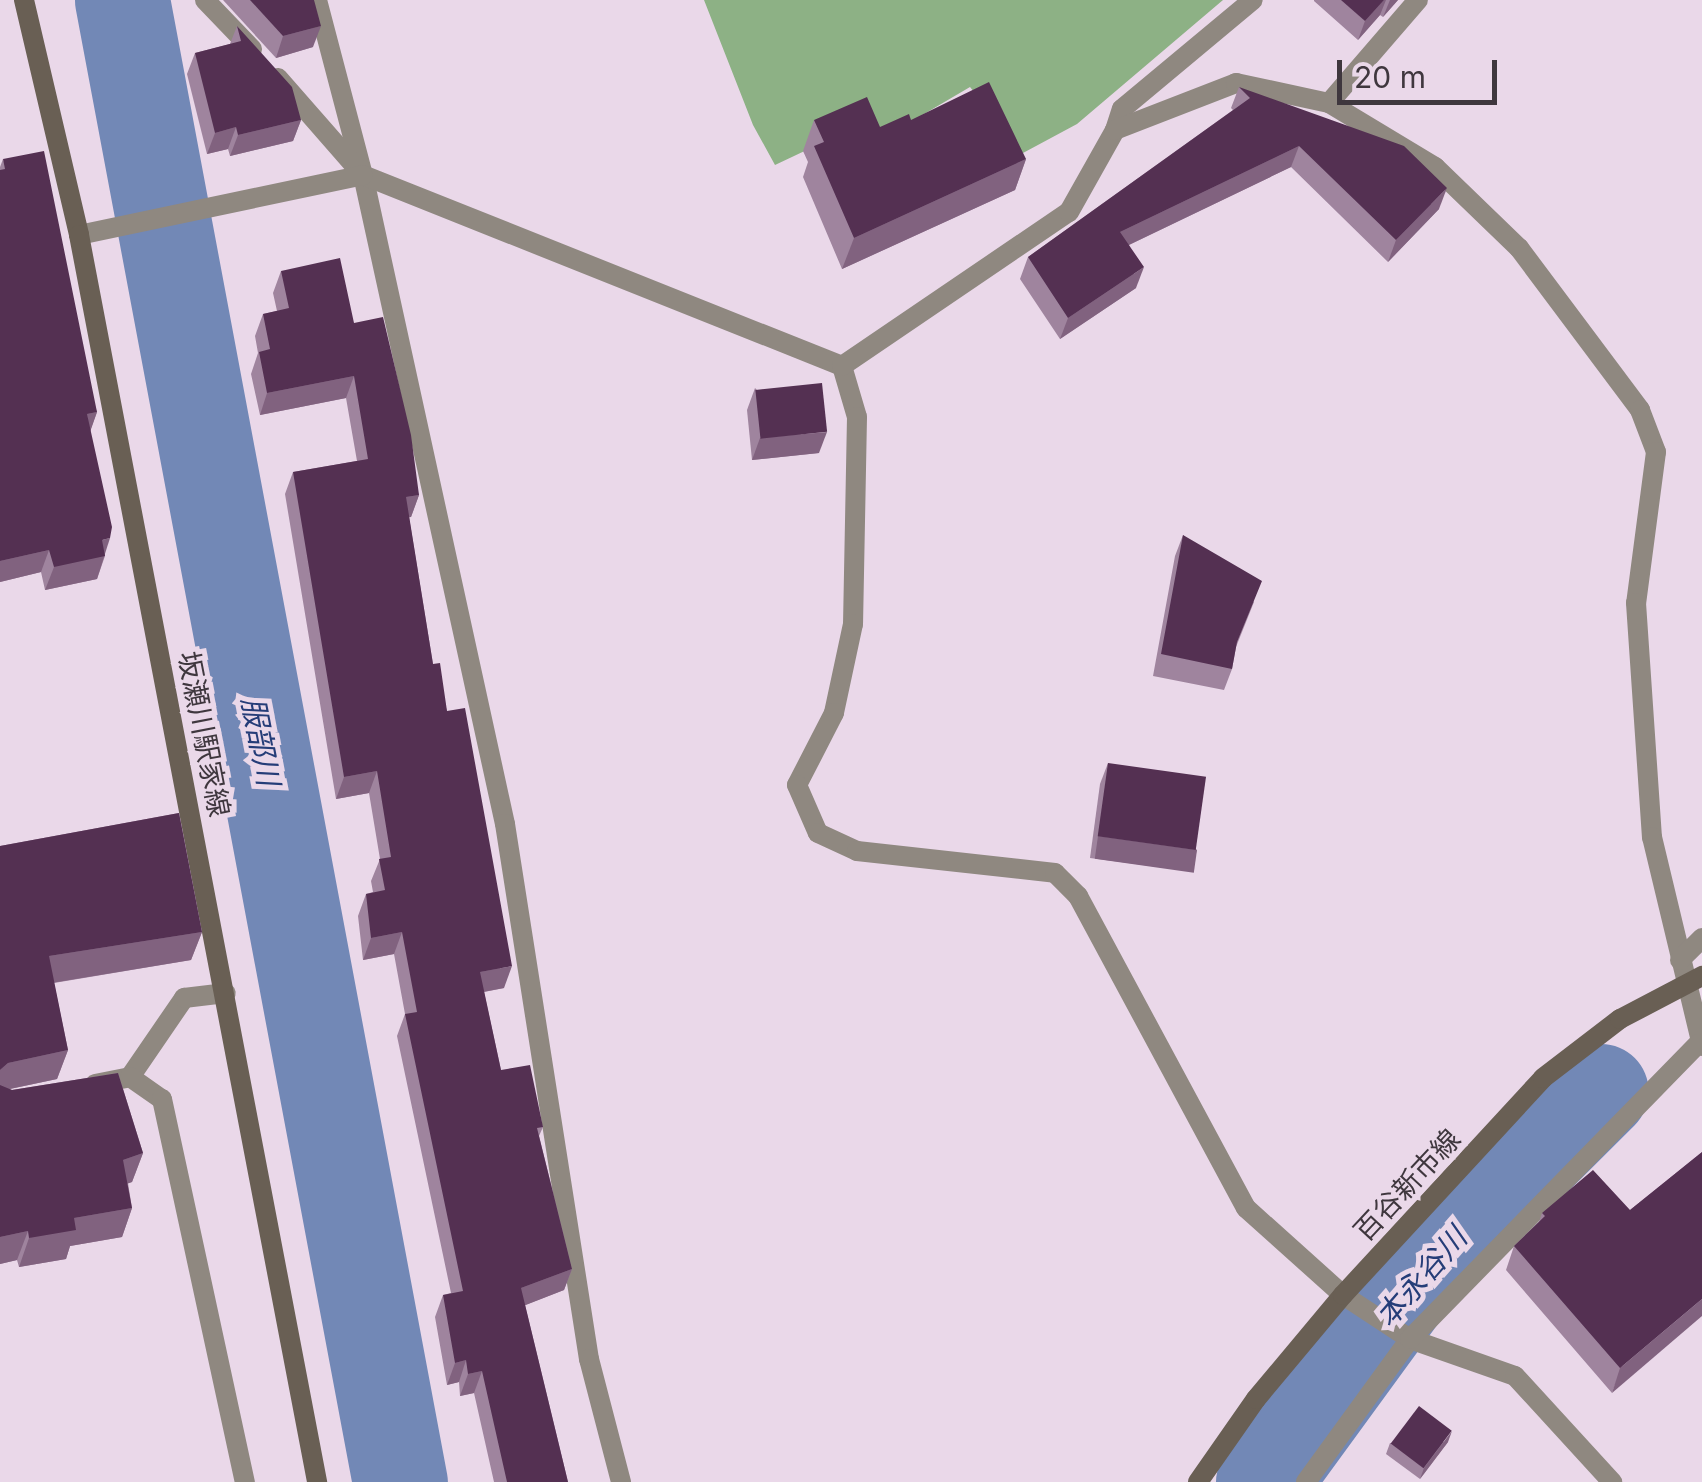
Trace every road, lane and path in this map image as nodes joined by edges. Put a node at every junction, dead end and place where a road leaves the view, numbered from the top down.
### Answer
1 (24, 0) edge
2 (205, 0) edge
3 (317, 0) edge
4 (1252, 0) edge
5 (1418, 0) edge
6 (1328, 103) junction
7 (1114, 130) junction
8 (363, 175) junction
9 (79, 235) junction
10 (842, 366) junction
11 (1702, 938) edge
12 (1680, 960) junction
13 (1694, 980) edge
14 (226, 993) junction
15 (1700, 1045) edge
16 (130, 1076) junction
17 (74, 1089) edge
18 (1343, 1295) junction
19 (1410, 1339) junction
20 (245, 1482) edge
21 (317, 1482) edge
22 (621, 1482) edge
23 (1198, 1482) edge
24 (1306, 1482) edge
25 (1612, 1482) edge

1 - 9 main road, 坂瀬川駅家線
2 - 8 street
3 - 8 street
4 - 7 street
5 - 6 street
6 - 7 street
6 - 12 street
7 - 10 street
8 - 9 street
8 - 10 street
8 - 22 street
9 - 14 main road, 坂瀬川駅家線
10 - 18 street
11 - 12 street
12 - 13 street
13 - 15 street
13 - 18 main road, 百谷新市線
14 - 16 street
14 - 21 main road, 坂瀬川駅家線
15 - 19 street
16 - 17 street
16 - 20 street
18 - 19 street
18 - 23 main road, 百谷新市線
19 - 24 street
19 - 25 street

